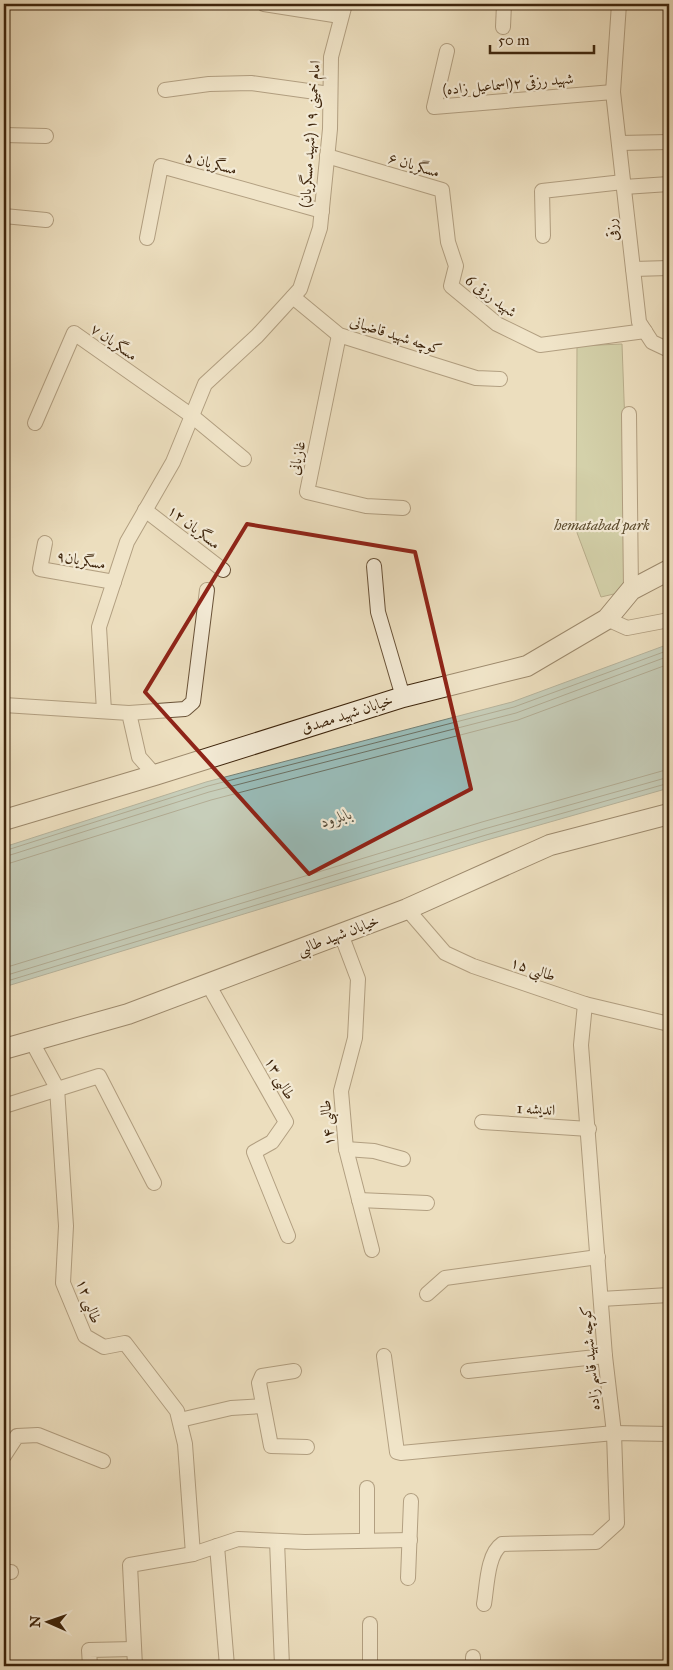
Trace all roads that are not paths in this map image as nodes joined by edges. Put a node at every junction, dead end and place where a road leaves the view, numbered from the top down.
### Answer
1 (264, 4) edge
2 (504, 4) edge
3 (619, 4) edge
4 (343, 10) edge
5 (503, 27) dead end
6 (447, 51) dead end
7 (165, 90) dead end
8 (613, 92) junction
9 (330, 94) junction
10 (4, 135) edge
11 (46, 136) dead end
12 (669, 142) edge
13 (619, 143) junction
14 (327, 156) junction
15 (624, 184) junction
16 (669, 184) edge
17 (322, 211) junction
18 (4, 216) edge
19 (46, 220) dead end
20 (543, 236) dead end
21 (147, 238) dead end
22 (448, 242) joint
23 (669, 268) edge
24 (633, 269) junction
25 (293, 297) junction
26 (645, 331) junction
27 (339, 335) junction
28 (669, 350) edge
29 (500, 379) dead end
30 (629, 414) dead end
31 (192, 416) junction
32 (35, 423) dead end
33 (244, 458) dead end
34 (403, 508) dead end
35 (145, 510) junction
36 (45, 544) dead end
37 (374, 566) dead end
38 (223, 570) dead end
39 (669, 570) edge
40 (114, 582) junction
41 (207, 590) dead end
42 (631, 590) junction
43 (607, 619) junction
44 (669, 620) edge
45 (402, 696) junction
46 (4, 705) edge
47 (104, 711) junction
48 (129, 713) junction
49 (155, 776) junction
50 (669, 814) edge
51 (4, 820) edge
52 (407, 909) junction
53 (341, 934) junction
54 (208, 984) junction
55 (585, 1004) junction
56 (669, 1024) edge
57 (32, 1040) junction
58 (4, 1049) edge
59 (57, 1088) junction
60 (4, 1106) edge
61 (482, 1122) dead end
62 (589, 1129) junction
63 (346, 1149) junction
64 (403, 1159) dead end
65 (154, 1183) dead end
66 (359, 1200) junction
67 (427, 1203) dead end
68 (288, 1236) dead end
69 (372, 1250) dead end
70 (598, 1256) junction
71 (427, 1294) dead end
72 (669, 1296) edge
73 (601, 1299) junction
74 (384, 1356) dead end
75 (605, 1356) junction
76 (294, 1371) dead end
77 (468, 1371) dead end
78 (263, 1406) junction
79 (180, 1420) junction
80 (614, 1433) junction
81 (669, 1434) edge
82 (307, 1447) dead end
83 (4, 1456) edge
84 (103, 1462) dead end
85 (367, 1488) dead end
86 (411, 1501) dead end
87 (367, 1539) junction
88 (410, 1540) junction
89 (277, 1541) junction
90 (216, 1546) junction
91 (193, 1554) junction
92 (408, 1578) dead end
93 (484, 1604) dead end
94 (370, 1624) dead end
95 (134, 1648) junction
96 (90, 1666) edge
97 (135, 1666) edge
98 (227, 1666) edge
99 (282, 1666) edge
100 (370, 1666) edge

1 - 4 street
2 - 5 street
3 - 8 street, رزقی
4 - 9 street, امام خمینی ۱۹ (شهید مسگریان)
6 - 8 street, شهید رزقی ۲(اسماعیل زاده)
7 - 9 street
8 - 13 street, رزقی
9 - 14 street, امام خمینی ۱۹ (شهید مسگریان)
10 - 11 street
12 - 13 street
13 - 15 street, رزقی
14 - 17 street, امام خمینی ۱۹ (شهید مسگریان)
14 - 22 street, مسگریان ۶
15 - 16 street
15 - 20 street
15 - 24 street, رزقی
17 - 21 street, مسگریان ۵
17 - 25 street, امام خمینی ۱۹ (شهید مسگریان)
18 - 19 street
22 - 26 street, شهید رزقی 6
23 - 24 street
24 - 26 street, رزقی
25 - 27 street, کوچه شهید قاضیانی
25 - 31 street, امام خمینی ۱۹ (شهید مسگریان)
26 - 28 street, رزقی
27 - 29 street, کوچه شهید قاضیانی
27 - 34 street, غازیانی
30 - 42 street
31 - 32 street, مسگریان ۷
31 - 33 street
31 - 35 street, امام خمینی ۱۹ (شهید مسگریان)
35 - 38 street, مسگریان ۱۲
35 - 40 street, امام خمینی ۱۹ (شهید مسگریان)
36 - 40 street, مسگریان۹
37 - 45 street
39 - 42 street, خیابان شهید مصدق
40 - 47 street, امام خمینی ۱۹ (شهید مسگریان)
41 - 48 street
42 - 43 street, خیابان شهید مصدق
43 - 44 street
43 - 45 street, خیابان شهید مصدق
45 - 49 street, خیابان شهید مصدق
46 - 47 street
47 - 48 street
48 - 49 street
49 - 51 street, خیابان شهید مصدق
50 - 52 street, خیابان شهید طالبی
52 - 53 street, خیابان شهید طالبی
52 - 55 street, طالبی ۱۵
53 - 54 street, خیابان شهید طالبی
53 - 63 street, طالبی ۱۴
54 - 57 street, خیابان شهید طالبی
54 - 68 street, طالبی ۱۳
55 - 56 street, طالبی ۱۵
55 - 62 street, کوچه شهید قاسم زاده
57 - 58 street, خیابان شهید طالبی
57 - 59 street, طالبی ۱۲
59 - 60 street
59 - 65 street
59 - 79 street, طالبی ۱۲
61 - 62 street, اندیشه 1
62 - 70 street, کوچه شهید قاسم زاده
63 - 64 street
63 - 66 street, طالبی ۱۴
66 - 67 street
66 - 69 street, طالبی ۱۴
70 - 71 street
70 - 73 street, کوچه شهید قاسم زاده
72 - 73 street
73 - 75 street, کوچه شهید قاسم زاده
74 - 80 street
75 - 77 street
75 - 80 street, کوچه شهید قاسم زاده
76 - 78 street
78 - 79 street
78 - 82 street
79 - 91 street, طالبی ۱۲
80 - 81 street
80 - 93 street, کوچه شهید قاسم زاده
83 - 84 street
85 - 87 street
86 - 88 street
87 - 88 street
87 - 89 street
88 - 92 street
89 - 90 street
89 - 99 street
90 - 91 street
90 - 98 street
91 - 95 street
94 - 100 street
95 - 96 street
95 - 97 street

